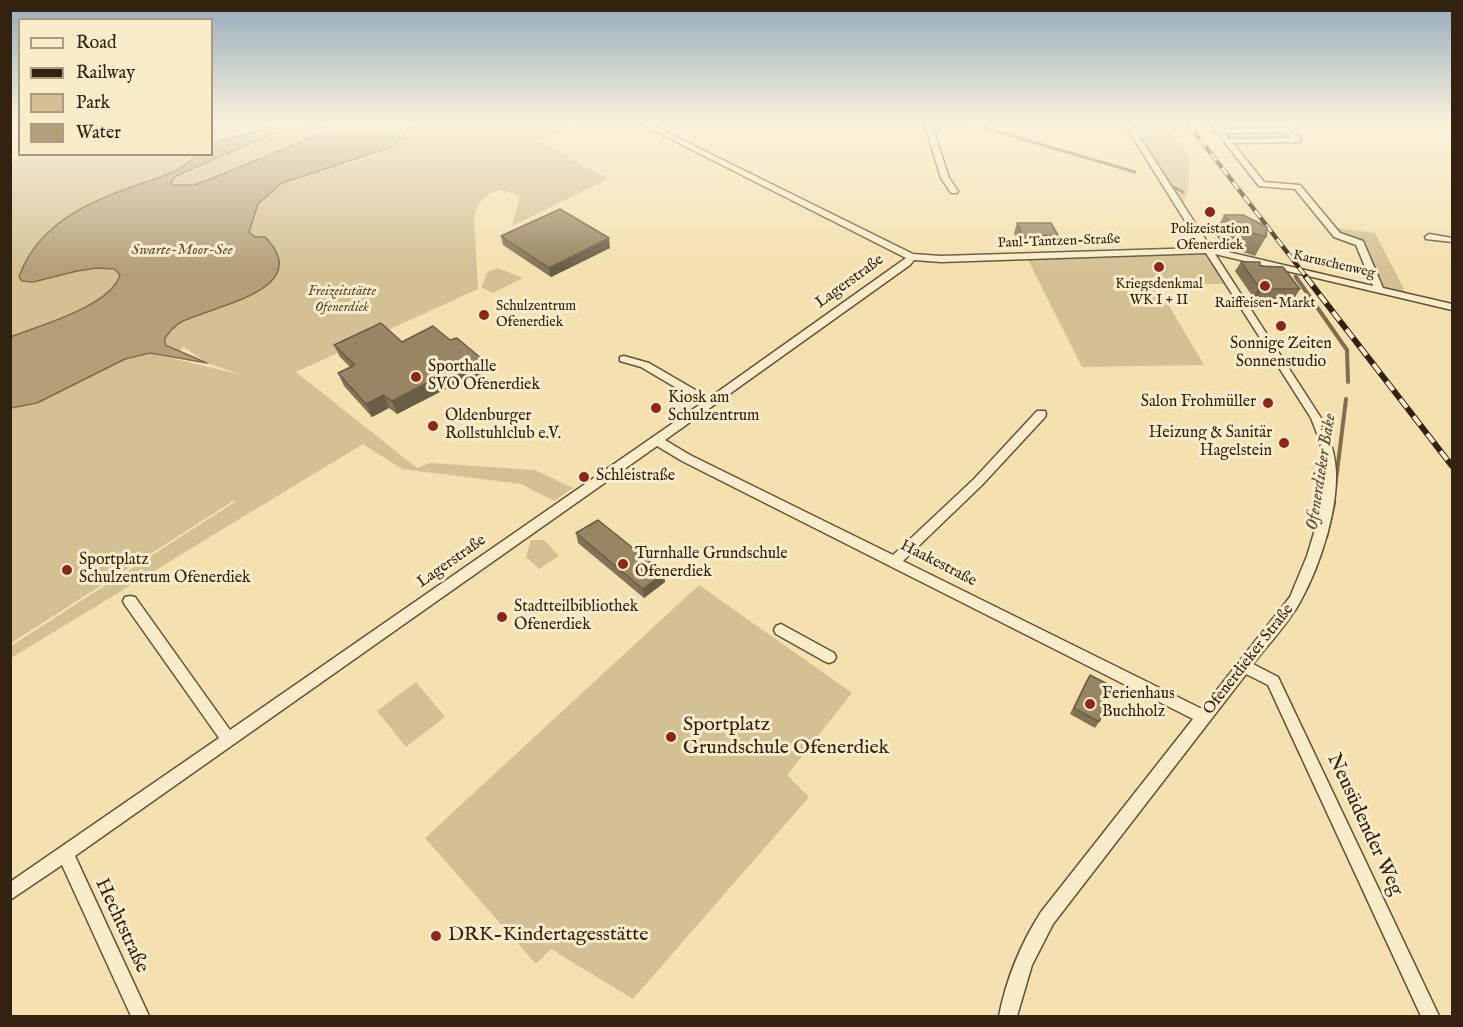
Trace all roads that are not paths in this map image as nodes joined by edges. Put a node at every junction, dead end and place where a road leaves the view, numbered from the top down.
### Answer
1 (743, 173) edge
2 (943, 173) edge
3 (1159, 173) edge
4 (1253, 173) edge
5 (954, 191) dead end
6 (1429, 237) dead end
7 (1452, 240) edge
8 (1209, 250) junction
9 (911, 256) junction
10 (1379, 290) junction
11 (1452, 307) edge
12 (624, 359) dead end
13 (710, 403) junction
14 (1041, 414) dead end
15 (656, 440) junction
16 (895, 561) junction
17 (130, 601) dead end
18 (781, 630) dead end
19 (829, 657) dead end
20 (1244, 666) junction
21 (1204, 717) junction
22 (229, 740) junction
23 (65, 853) junction
24 (10, 892) edge
25 (140, 1017) edge
26 (1008, 1017) edge
27 (1430, 1017) edge

1 - 9 street
2 - 5 street
3 - 8 street, Ofenerdieker Straße
4 - 10 street
6 - 7 street
8 - 9 street, Paul-Tantzen-Straße
8 - 10 street, Karuschenweg
8 - 20 street, Ofenerdieker Straße
9 - 13 street, Lagerstraße
10 - 11 street, Karuschenweg
12 - 13 street
13 - 15 street, Lagerstraße
14 - 16 street
15 - 16 street, Haakestraße
15 - 22 street, Lagerstraße
16 - 21 street, Haakestraße
17 - 22 street
18 - 19 street
20 - 21 street, Ofenerdieker Straße
20 - 27 street, Neusüdender Weg
21 - 26 street, Ofenerdieker Straße
22 - 23 street, Lagerstraße
23 - 24 street, Lagerstraße
23 - 25 street, Hechtstraße

